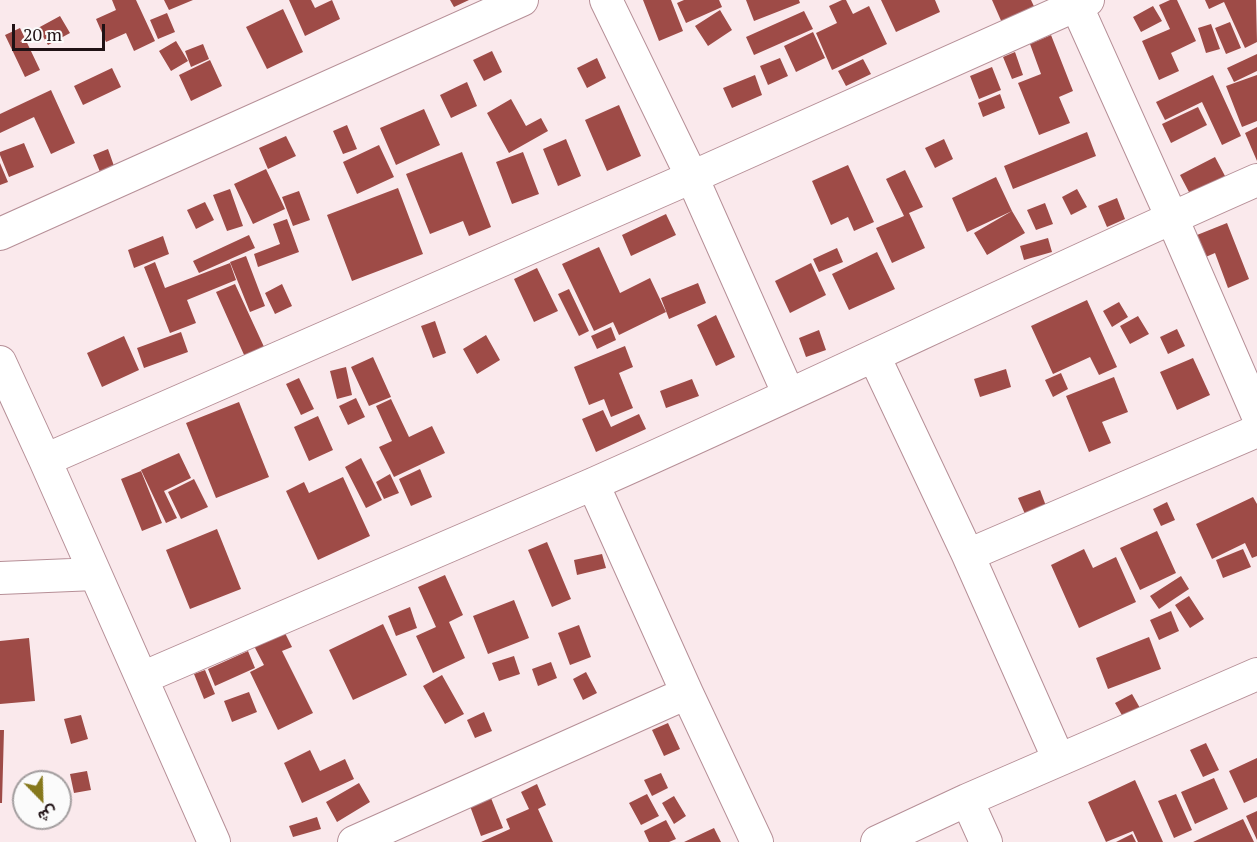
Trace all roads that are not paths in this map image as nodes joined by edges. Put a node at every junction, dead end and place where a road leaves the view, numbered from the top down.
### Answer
1 (522, 0) edge
2 (606, 0) edge
3 (1079, 2) edge
4 (692, 177) junction
5 (1257, 180) edge
6 (1172, 218) junction
7 (0, 234) edge
8 (874, 356) junction
9 (0, 362) edge
10 (789, 395) junction
11 (11, 413) edge
12 (1257, 414) edge
13 (1257, 431) edge
14 (45, 460) junction
15 (593, 484) junction
16 (968, 555) junction
17 (95, 574) junction
18 (0, 578) edge
19 (1257, 674) edge
20 (141, 678) junction
21 (687, 693) junction
22 (1059, 760) junction
23 (967, 800) junction
24 (214, 842) edge
25 (354, 842) edge
26 (757, 842) edge
27 (877, 842) edge
28 (986, 842) edge

1 - 7 street
2 - 4 street
3 - 4 street
3 - 6 street
4 - 10 street
4 - 14 street
5 - 6 street
6 - 8 street
6 - 12 street
8 - 10 street
8 - 16 street
9 - 11 street
10 - 15 street
11 - 14 street
13 - 16 street
14 - 17 street
15 - 20 street
15 - 21 street
16 - 22 street
17 - 18 street
17 - 20 street
19 - 22 street
20 - 24 street
21 - 25 street
21 - 26 street
22 - 23 street
23 - 27 street
23 - 28 street

